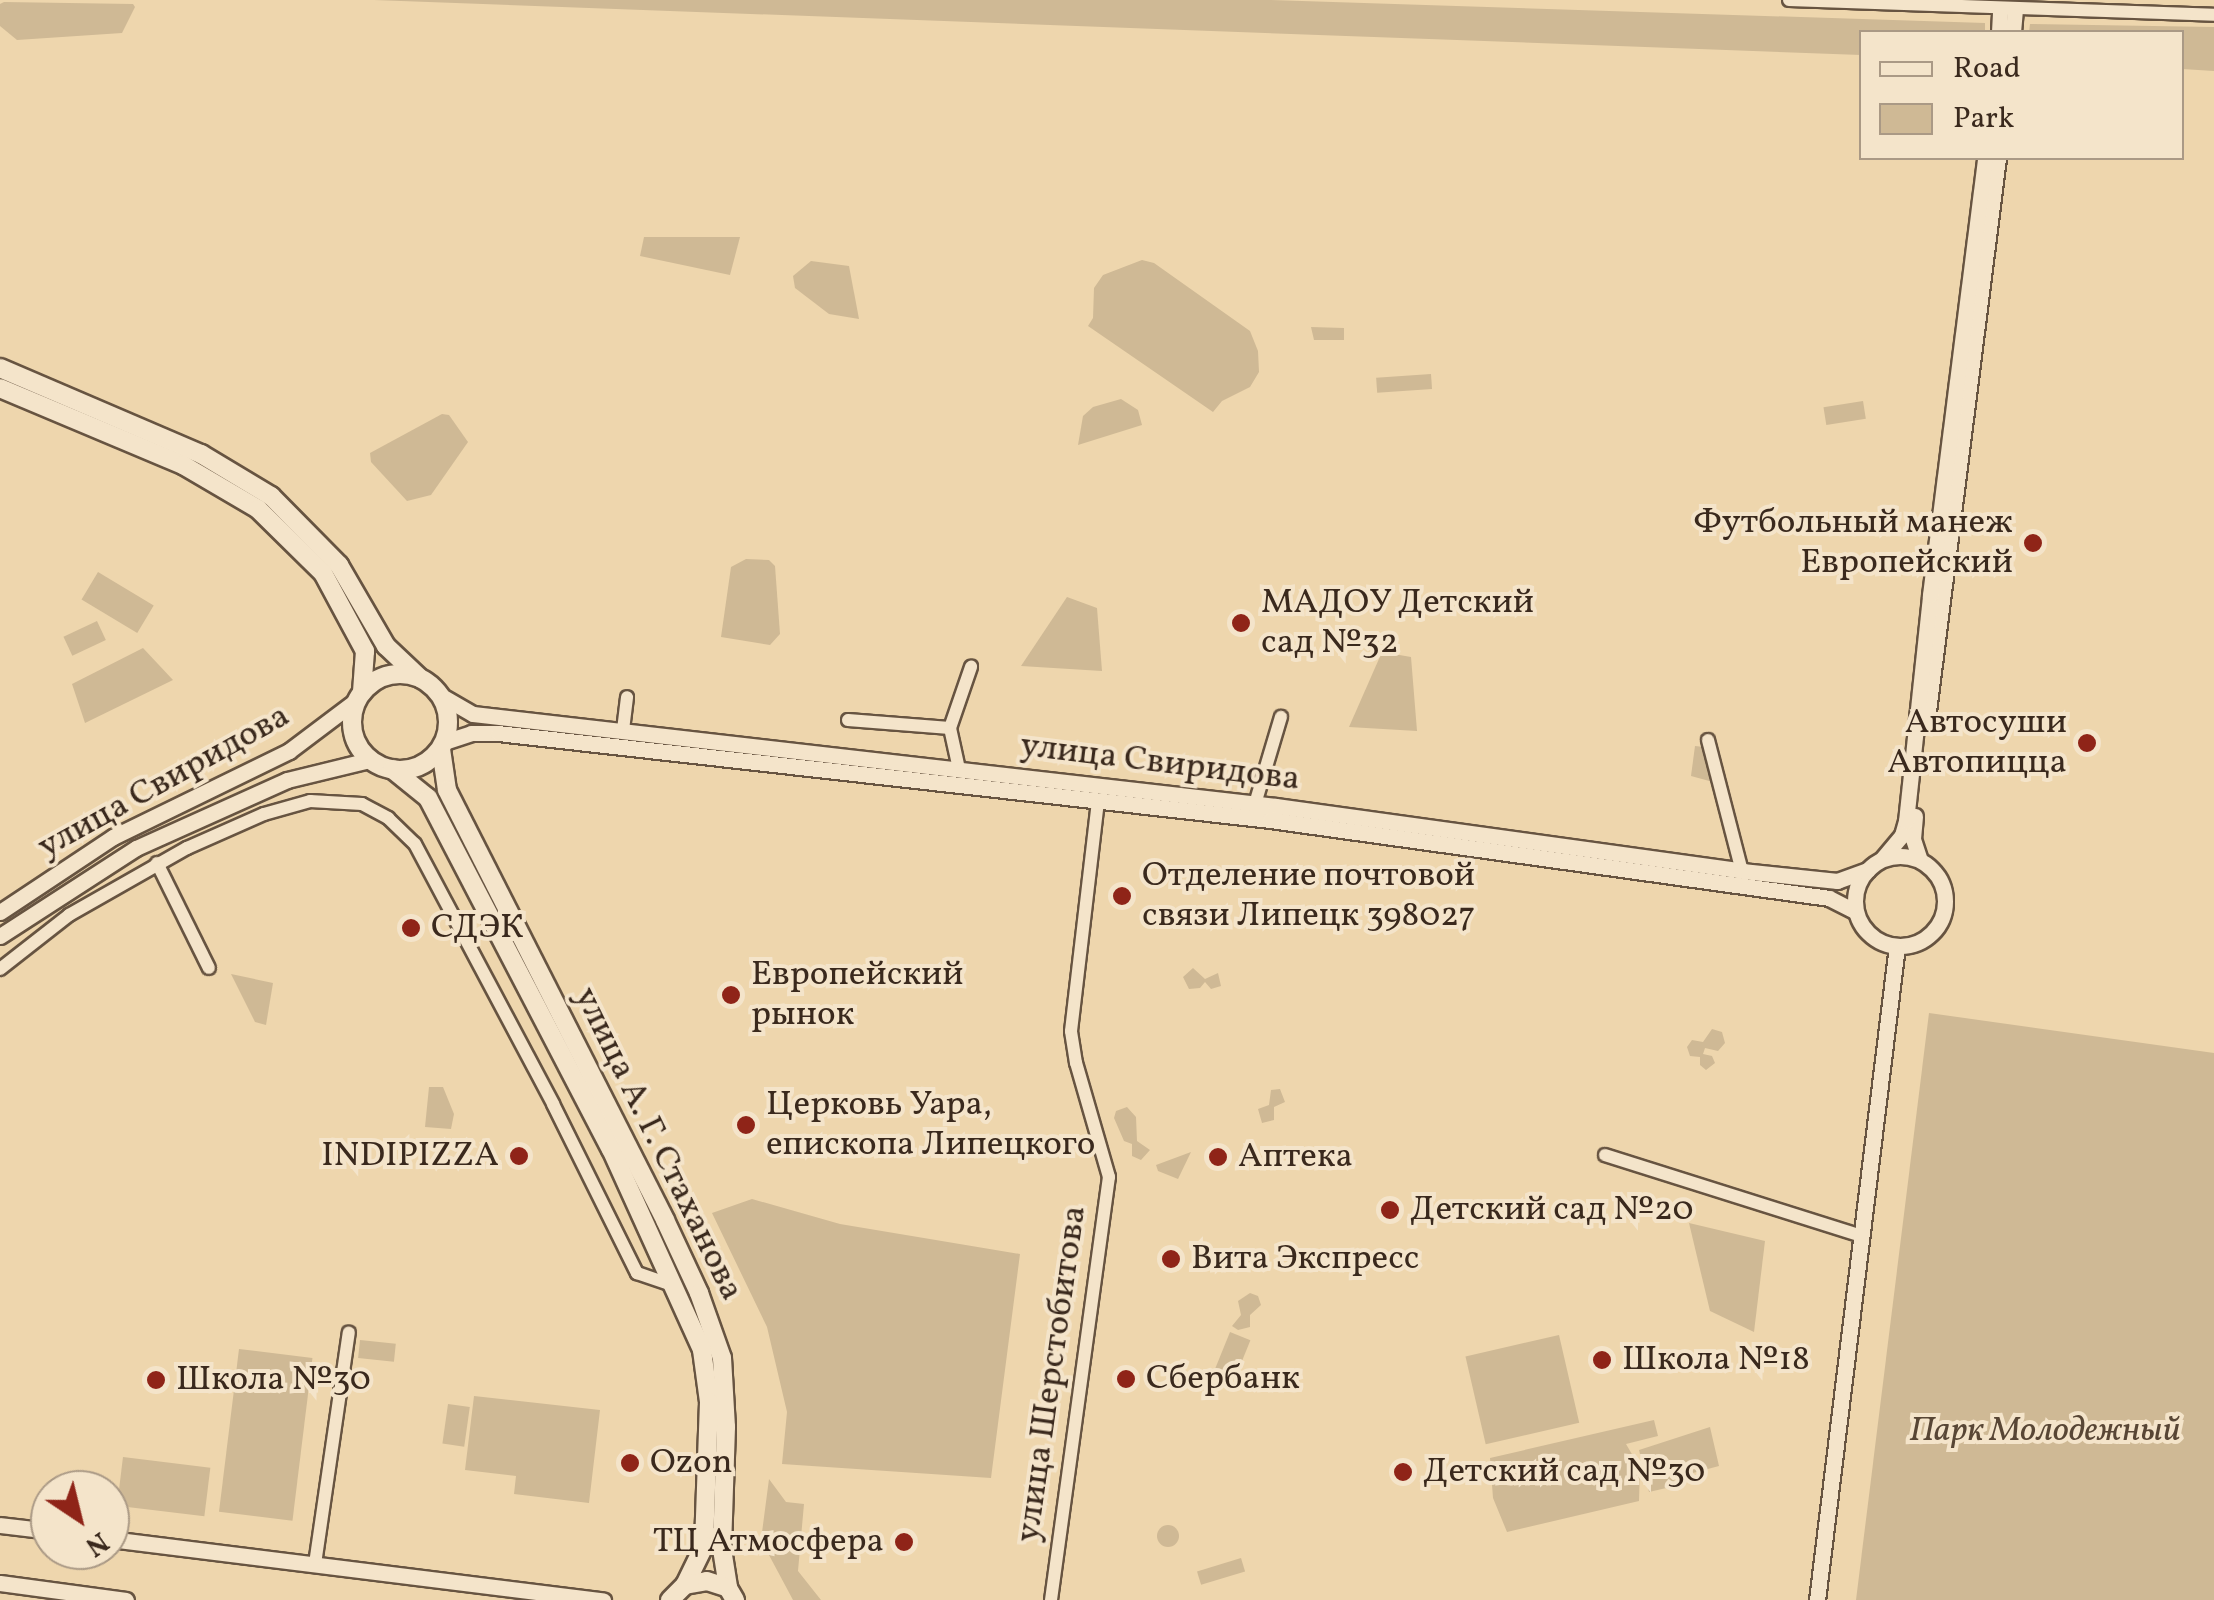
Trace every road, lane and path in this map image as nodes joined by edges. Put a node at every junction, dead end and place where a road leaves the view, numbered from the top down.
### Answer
1 (1789, 0) edge
2 (2008, 11) junction
3 (2214, 15) edge
4 (2000, 30) edge
5 (2013, 30) edge
6 (1986, 160) edge
7 (1998, 160) edge
8 (0, 368) edge
9 (0, 388) edge
10 (971, 667) dead end
11 (420, 678) junction
12 (358, 697) junction
13 (628, 697) dead end
14 (444, 698) junction
15 (1281, 717) dead end
16 (848, 720) dead end
17 (950, 728) junction
18 (623, 730) junction
19 (1708, 740) dead end
20 (442, 746) junction
21 (369, 760) junction
22 (392, 769) junction
23 (959, 769) junction
24 (1098, 802) junction
25 (1255, 804) junction
26 (1920, 860) junction
27 (156, 863) junction
28 (1875, 864) junction
29 (1742, 871) junction
30 (0, 912) edge
31 (1856, 912) junction
32 (0, 936) edge
33 (1897, 946) junction
34 (0, 968) edge
35 (209, 968) dead end
36 (1605, 1155) dead end
37 (1862, 1236) junction
38 (665, 1262) junction
39 (636, 1273) junction
40 (677, 1287) junction
41 (349, 1332) dead end
42 (0, 1525) edge
43 (30, 1529) edge
44 (130, 1541) edge
45 (315, 1564) junction
46 (0, 1583) edge
47 (686, 1585) junction
48 (732, 1594) edge
49 (126, 1600) edge
50 (603, 1600) edge
51 (670, 1600) edge
52 (1050, 1600) edge
53 (1817, 1600) edge

1 - 2 street
2 - 3 street
2 - 4 street
2 - 5 street
6 - 28 street
7 - 26 street
8 - 11 main road
9 - 12 main road
10 - 17 street
11 - 12 main road
11 - 14 main road
12 - 21 main road
12 - 30 street, улица Свиридова
13 - 18 street
14 - 18 street, улица Свиридова
14 - 20 main road
15 - 25 street
16 - 17 street
17 - 23 street
18 - 23 street, улица Свиридова
19 - 29 street
20 - 22 main road
20 - 24 street, улица Свиридова
20 - 48 main road, улица А. Г. Стаханова
21 - 22 main road
21 - 32 street, улица Свиридова
22 - 38 main road, улица А. Г. Стаханова
23 - 25 street, улица Свиридова
24 - 31 street, улица Свиридова
24 - 52 street, улица Шерстобитова
25 - 29 street, улица Свиридова
26 - 28 street
26 - 33 street
27 - 34 street, улица Свиридова
27 - 35 street
27 - 39 street, улица Свиридова
28 - 29 street, улица Свиридова
28 - 31 street
31 - 33 street
33 - 37 street
36 - 37 street
37 - 53 street
38 - 39 street
38 - 40 main road, улица А. Г. Стаханова
39 - 40 street
40 - 47 main road, улица А. Г. Стаханова
41 - 45 street
42 - 43 street
44 - 45 street
45 - 50 street
46 - 49 street
47 - 48 main road
47 - 51 main road

